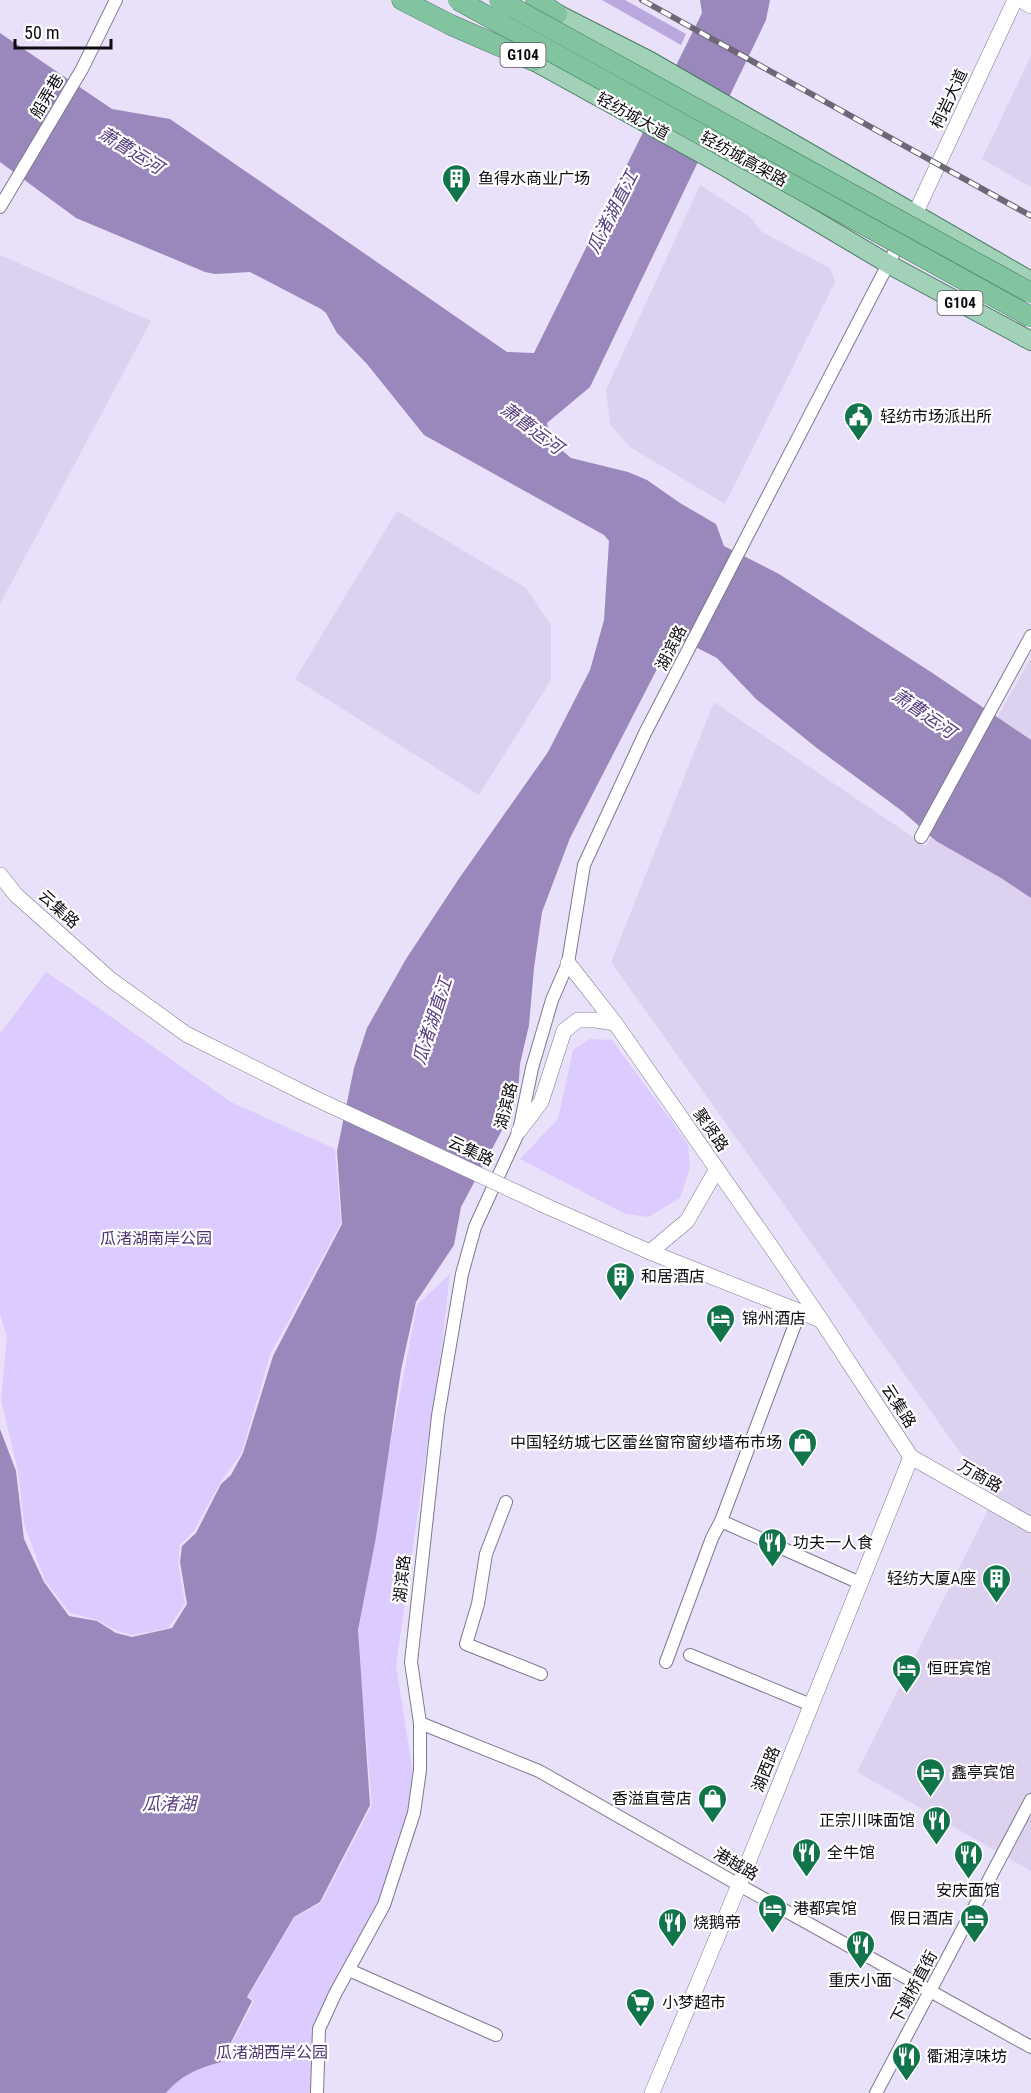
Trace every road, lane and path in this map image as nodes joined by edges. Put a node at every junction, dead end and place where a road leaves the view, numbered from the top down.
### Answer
1 (116, 0) edge
2 (402, 0) edge
3 (422, 0) edge
4 (458, 0) edge
5 (499, 0) edge
6 (531, 0) edge
7 (536, 0) edge
8 (1015, 0) edge
9 (1022, 0) edge
10 (1031, 6) edge
11 (557, 14) junction
12 (534, 61) junction
13 (0, 207) edge
14 (915, 214) junction
15 (890, 265) junction
16 (1031, 281) edge
17 (1031, 293) edge
18 (1031, 317) edge
19 (1031, 341) edge
20 (1031, 636) edge
21 (921, 837) dead end
22 (0, 875) edge
23 (568, 963) junction
24 (615, 1023) junction
25 (519, 1131) junction
26 (717, 1169) junction
27 (650, 1252) junction
28 (800, 1311) junction
29 (821, 1320) junction
30 (911, 1457) junction
31 (506, 1502) dead end
32 (721, 1521) junction
33 (1031, 1525) edge
34 (860, 1583) junction
35 (690, 1655) dead end
36 (666, 1662) dead end
37 (542, 1674) dead end
38 (811, 1705) junction
39 (420, 1723) junction
40 (1031, 1800) edge
41 (739, 1885) junction
42 (349, 1970) junction
43 (930, 1992) junction
44 (496, 2035) dead end
45 (1031, 2047) edge
46 (317, 2093) edge
47 (652, 2093) edge
48 (876, 2093) edge

1 - 13 street, 船弄巷
2 - 12 highway
3 - 12 main road, 轻纺城大道 / G104
4 - 18 highway, 轻纺城高架路, bridge
5 - 17 highway, 轻纺城高架路, bridge
6 - 11 main road
7 - 11 highway
8 - 14 street, 柯岩大道
9 - 10 street
11 - 14 main road
12 - 15 main road, 轻纺城大道 / G104
14 - 15 street, 湖滨路
14 - 16 main road
15 - 19 main road, 轻纺城大道 / G104
15 - 23 street, 湖滨路
20 - 21 street
22 - 27 street, 云集路, bridge
23 - 24 street, 聚贤路
23 - 25 street, 湖滨路
24 - 25 street
24 - 26 street, 聚贤路
25 - 39 street, 湖滨路
26 - 27 street
26 - 29 street, 聚贤路
27 - 28 street, 云集路
28 - 29 street, 云集路
28 - 32 street
29 - 30 street, 云集路
30 - 33 street, 万商路
30 - 34 street, 湖西路
31 - 37 street
32 - 34 street
32 - 36 street
34 - 38 street, 湖西路
35 - 38 street
38 - 41 street, 湖西路
39 - 41 street, 港越路
39 - 42 street, 湖滨路
40 - 43 street, 下谢桥直街
41 - 43 street, 港越路
41 - 47 street, 湖西路
42 - 44 street
42 - 46 street, 湖滨路
43 - 45 street, 港越路
43 - 48 street, 下谢桥直街

